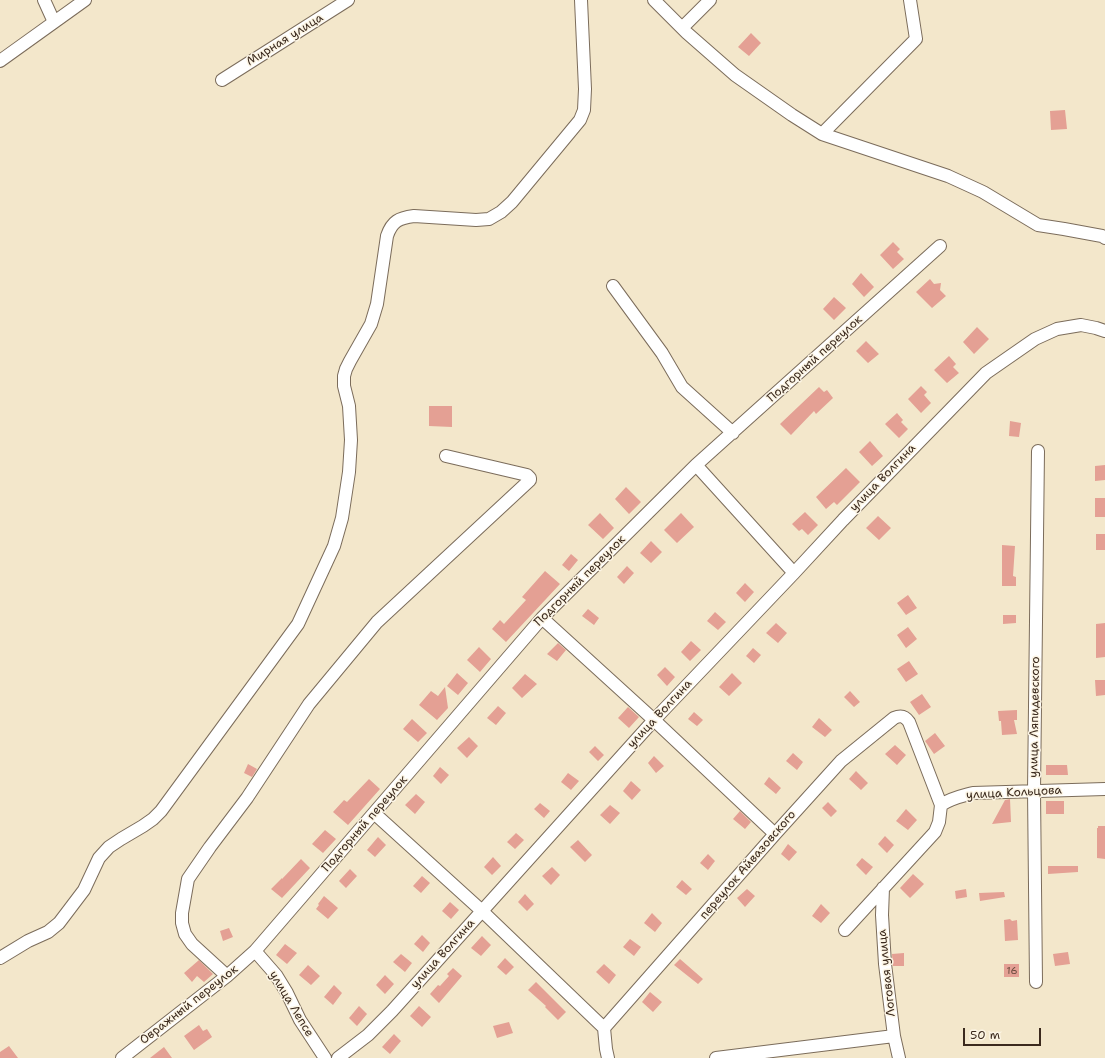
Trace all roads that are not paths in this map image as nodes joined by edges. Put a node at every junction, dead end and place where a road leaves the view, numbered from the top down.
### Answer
1 (44, 0) edge
2 (84, 0) edge
3 (348, 0) edge
4 (581, 0) edge
5 (654, 0) edge
6 (710, 0) edge
7 (910, 0) edge
8 (54, 22) junction
9 (682, 28) junction
10 (0, 61) edge
11 (222, 80) dead end
12 (822, 134) junction
13 (1105, 238) edge
14 (940, 246) dead end
15 (613, 286) dead end
16 (1105, 331) edge
17 (733, 433) junction
18 (1038, 451) dead end
19 (446, 456) dead end
20 (696, 465) junction
21 (794, 573) junction
22 (542, 618) junction
23 (654, 720) junction
24 (1105, 789) edge
25 (1034, 790) junction
26 (941, 805) junction
27 (374, 813) junction
28 (775, 834) junction
29 (883, 888) junction
30 (482, 911) junction
31 (845, 930) dead end
32 (255, 951) junction
33 (0, 958) edge
34 (227, 976) junction
35 (1036, 982) dead end
36 (604, 1028) junction
37 (894, 1036) junction
38 (122, 1058) edge
39 (325, 1058) edge
40 (338, 1058) edge
41 (608, 1058) edge
42 (716, 1058) edge
43 (899, 1058) edge

1 - 8 street
2 - 8 street
3 - 11 street, Мирная улица
4 - 33 street
5 - 9 street
6 - 9 street
7 - 12 street
8 - 10 street
9 - 12 street
12 - 13 street
14 - 17 street, Подгорный переулок
15 - 17 street
16 - 21 street, улица Волгина
17 - 20 street, Подгорный переулок
18 - 25 street, улица Ляпидевского
19 - 34 street
20 - 21 street
20 - 22 street, Подгорный переулок
21 - 23 street, улица Волгина
22 - 23 street
22 - 27 street, Подгорный переулок
23 - 28 street
23 - 30 street, улица Волгина
24 - 25 street, улица Кольцова
25 - 26 street, улица Кольцова
25 - 35 street, улица Ляпидевского
26 - 28 street, переулок Айвазовского
26 - 29 street
27 - 30 street
27 - 32 street, Подгорный переулок
28 - 36 street, переулок Айвазовского
29 - 31 street
29 - 37 street, Логовая улица
30 - 36 street
30 - 40 street, улица Волгина
32 - 34 street, Овражный переулок
32 - 39 street, улица Лепсе
34 - 38 street, Овражный переулок
36 - 41 street
37 - 42 street
37 - 43 street, Логовая улица

